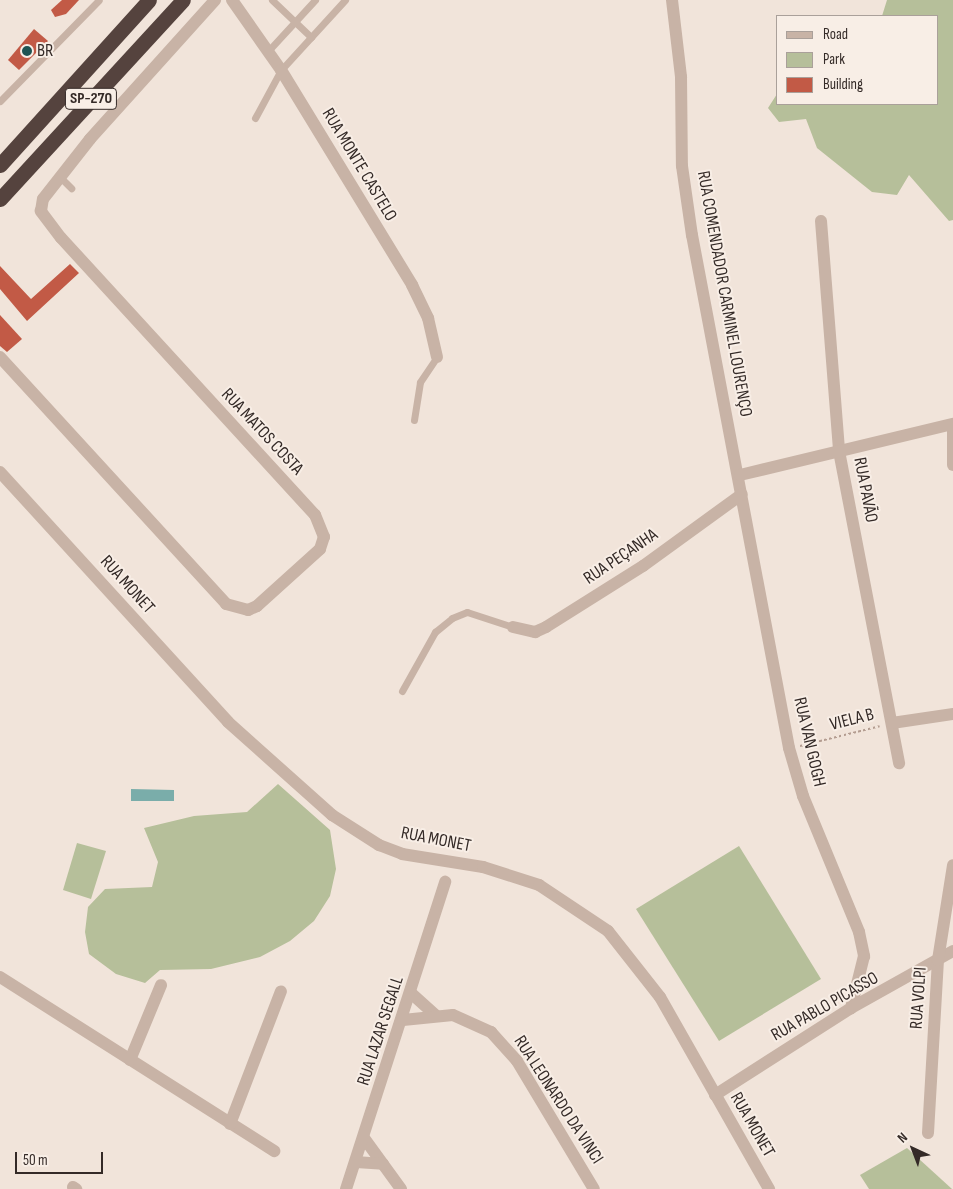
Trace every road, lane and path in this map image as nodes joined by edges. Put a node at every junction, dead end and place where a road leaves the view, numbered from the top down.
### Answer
1 (99, 0) edge
2 (149, 0) edge
3 (183, 0) edge
4 (215, 0) edge
5 (232, 0) edge
6 (272, 0) edge
7 (315, 0) edge
8 (345, 0) edge
9 (672, 0) edge
10 (295, 22) junction
11 (311, 37) junction
12 (269, 50) junction
13 (281, 70) junction
14 (0, 102) edge
15 (255, 118) dead end
16 (0, 165) edge
17 (60, 177) junction
18 (70, 188) dead end
19 (0, 199) edge
20 (821, 221) dead end
21 (0, 357) edge
22 (436, 357) joint
23 (414, 420) dead end
24 (953, 424) edge
25 (953, 431) edge
26 (839, 451) junction
27 (953, 465) edge
28 (0, 472) edge
29 (740, 475) junction
30 (742, 494) junction
31 (513, 628) joint
32 (402, 691) dead end
33 (953, 714) edge
34 (892, 723) junction
35 (789, 748) junction
36 (899, 763) dead end
37 (953, 866) edge
38 (445, 882) dead end
39 (953, 951) edge
40 (938, 960) junction
41 (0, 977) edge
42 (161, 985) dead end
43 (281, 991) dead end
44 (412, 994) junction
45 (852, 1008) junction
46 (435, 1015) junction
47 (403, 1020) junction
48 (130, 1060) junction
49 (715, 1095) junction
50 (230, 1124) junction
51 (928, 1134) dead end
52 (364, 1138) junction
53 (274, 1151) dead end
54 (356, 1162) junction
55 (383, 1164) junction
56 (346, 1189) edge
57 (401, 1189) edge
58 (594, 1189) edge
59 (769, 1189) edge

1 - 14 lane
2 - 16 highway, SP-270
3 - 19 highway, SP-270
4 - 17 street, RUA MATOS COSTA
5 - 12 street, RUA MONTE CASTELO
6 - 10 lane
7 - 10 lane
8 - 11 lane
9 - 29 street, RUA COMENDADOR CARMINEL LOURENÇO
10 - 11 lane
10 - 12 lane
11 - 13 lane
12 - 13 street, RUA MONTE CASTELO
13 - 15 lane
13 - 22 street, RUA MONTE CASTELO
17 - 18 lane
17 - 21 street, RUA MATOS COSTA
20 - 26 street, RUA PAVÃO
22 - 23 lane
24 - 26 street
25 - 27 street
26 - 29 street
26 - 34 street, RUA PAVÃO
28 - 49 street, RUA MONET
29 - 30 street, RUA VAN GOGH
30 - 31 street, RUA PEÇANHA
30 - 35 street, RUA VAN GOGH
31 - 32 lane
33 - 34 street
34 - 35 path, VIELA B
34 - 36 street, RUA PAVÃO
35 - 45 street, RUA VAN GOGH
37 - 40 street, RUA VOLPI
38 - 44 street, RUA LAZAR SEGALL
39 - 40 street, RUA PABLO PICASSO
40 - 45 street, RUA PABLO PICASSO
40 - 51 street, RUA VOLPI
41 - 48 street
42 - 48 street
43 - 50 street
44 - 46 street
44 - 47 street, RUA LAZAR SEGALL
45 - 49 street, RUA PABLO PICASSO
46 - 47 street, RUA LEONARDO DA VINCI
46 - 58 street, RUA LEONARDO DA VINCI
47 - 52 street, RUA LAZAR SEGALL
48 - 50 street
49 - 59 street, RUA MONET
50 - 53 street
52 - 54 street, RUA LAZAR SEGALL
52 - 55 street
54 - 55 street
54 - 56 street, RUA LAZAR SEGALL
55 - 57 street

